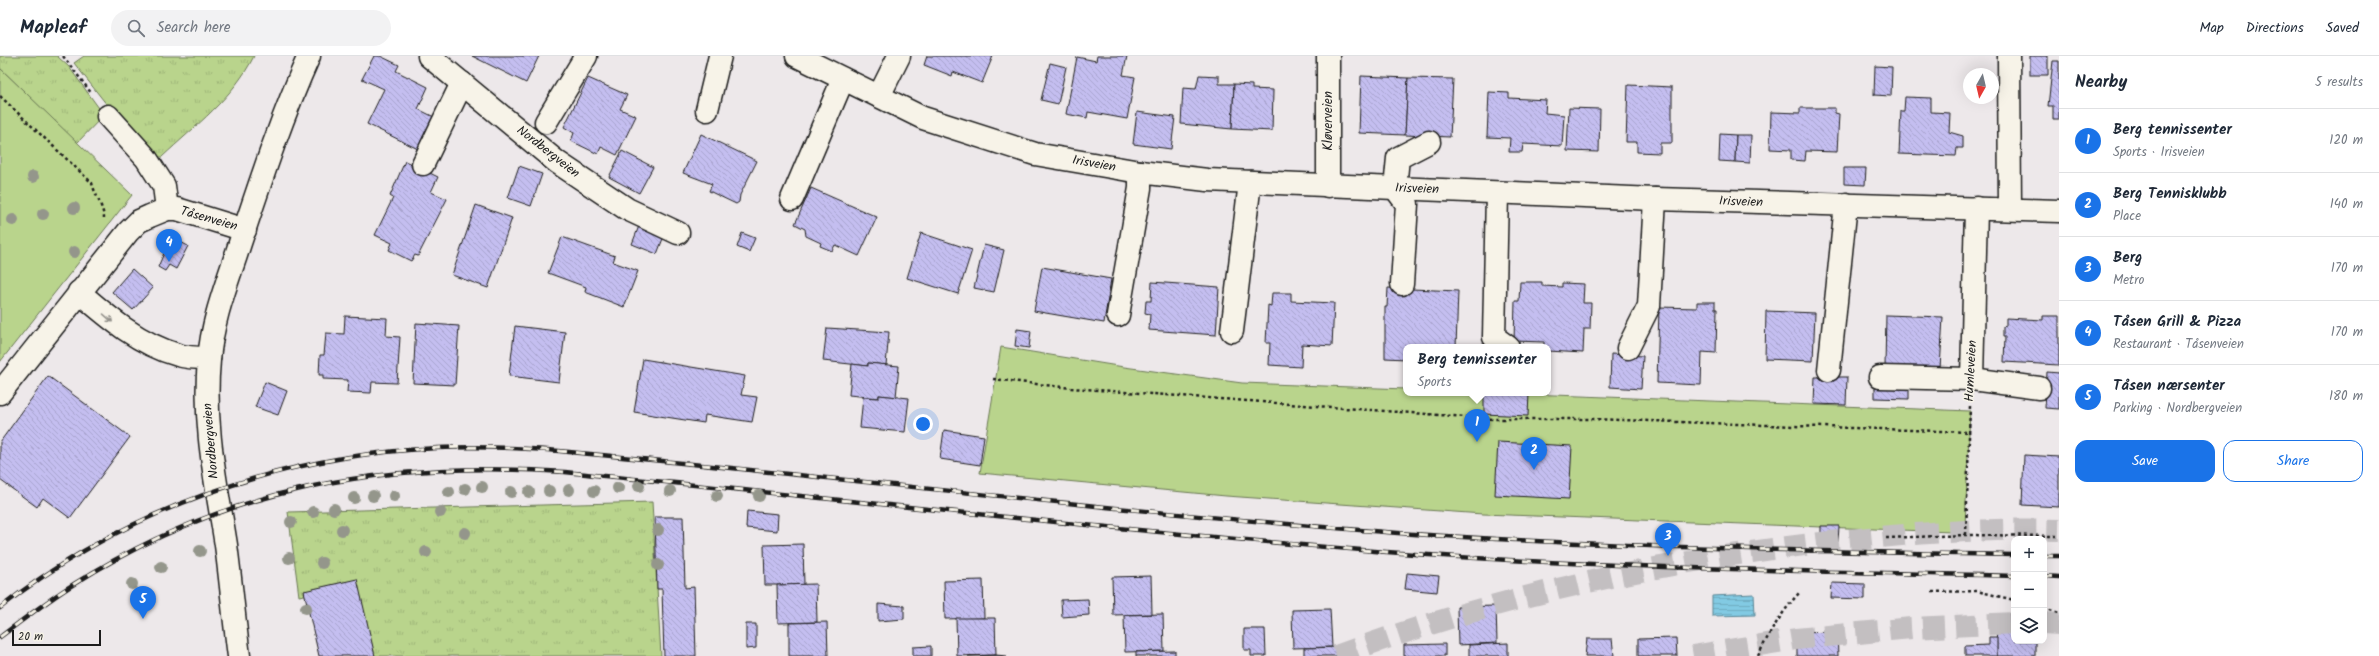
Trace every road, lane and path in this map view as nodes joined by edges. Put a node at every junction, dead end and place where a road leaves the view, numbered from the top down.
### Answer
1 (63, 56) edge
2 (309, 56) edge
3 (429, 56) edge
4 (586, 56) edge
5 (720, 56) edge
6 (797, 56) edge
7 (899, 56) edge
8 (1328, 56) edge
9 (2009, 56) edge
10 (843, 79) junction
11 (462, 83) junction
12 (0, 96) edge
13 (879, 96) junction
14 (706, 110) dead end
15 (108, 116) joint
16 (546, 122) dead end
17 (1428, 142) dead end
18 (423, 164) dead end
19 (1140, 172) junction
20 (1250, 182) junction
21 (1328, 186) junction
22 (1395, 188) junction
23 (1497, 193) junction
24 (792, 199) dead end
25 (1655, 199) junction
26 (1846, 204) junction
27 (1976, 208) junction
28 (167, 209) junction
29 (2010, 209) junction
30 (2059, 211) edge
31 (245, 230) junction
32 (678, 233) dead end
33 (110, 254) junction
34 (1402, 284) dead end
35 (79, 292) junction
36 (1118, 315) dead end
37 (1232, 331) dead end
38 (1504, 344) edge
39 (1628, 348) dead end
40 (209, 358) junction
41 (1829, 370) dead end
42 (1880, 377) dead end
43 (1972, 378) junction
44 (993, 379) dead end
45 (2039, 388) dead end
46 (0, 393) edge
47 (1968, 432) junction
48 (1966, 535) junction
49 (2059, 536) edge
50 (1886, 538) dead end
51 (1932, 592) dead end
52 (1799, 593) dead end
53 (2011, 599) edge
54 (2047, 609) edge
55 (2059, 613) edge
56 (239, 656) edge
57 (1758, 656) edge

1 - 15 path
2 - 31 street, Tåsenveien
3 - 11 street, Nordbergveien
4 - 16 street
5 - 14 street
6 - 10 street, Irisveien
7 - 13 street
8 - 21 street, Kløverveien
9 - 29 street
10 - 13 street, Irisveien
10 - 24 street
11 - 18 street
11 - 32 street, Nordbergveien
12 - 33 path
13 - 19 street, Irisveien
15 - 28 street
17 - 22 street
19 - 20 street, Irisveien
19 - 36 street
20 - 21 street, Irisveien
20 - 37 street
21 - 22 street, Irisveien
22 - 23 street, Irisveien
22 - 34 street
23 - 25 street, Irisveien
23 - 38 street
25 - 26 street, Irisveien
25 - 39 street
26 - 27 street, Irisveien
26 - 41 street
27 - 29 street, Irisveien
27 - 43 street, Humleveien
28 - 31 street, Tåsenveien
28 - 33 street, Tåsenveien
29 - 30 street, Irisveien
31 - 40 street, Nordbergveien
33 - 35 street, Tåsenveien
35 -> 40 street
35 - 46 street, Tåsenveien
40 - 56 street, Nordbergveien
42 - 43 street
43 - 45 street
43 - 47 path, Humleveien
44 - 47 path
47 - 48 path, Humleveien
48 - 49 path
48 - 50 path
51 - 53 path
52 - 57 path, bridge
54 - 55 path

